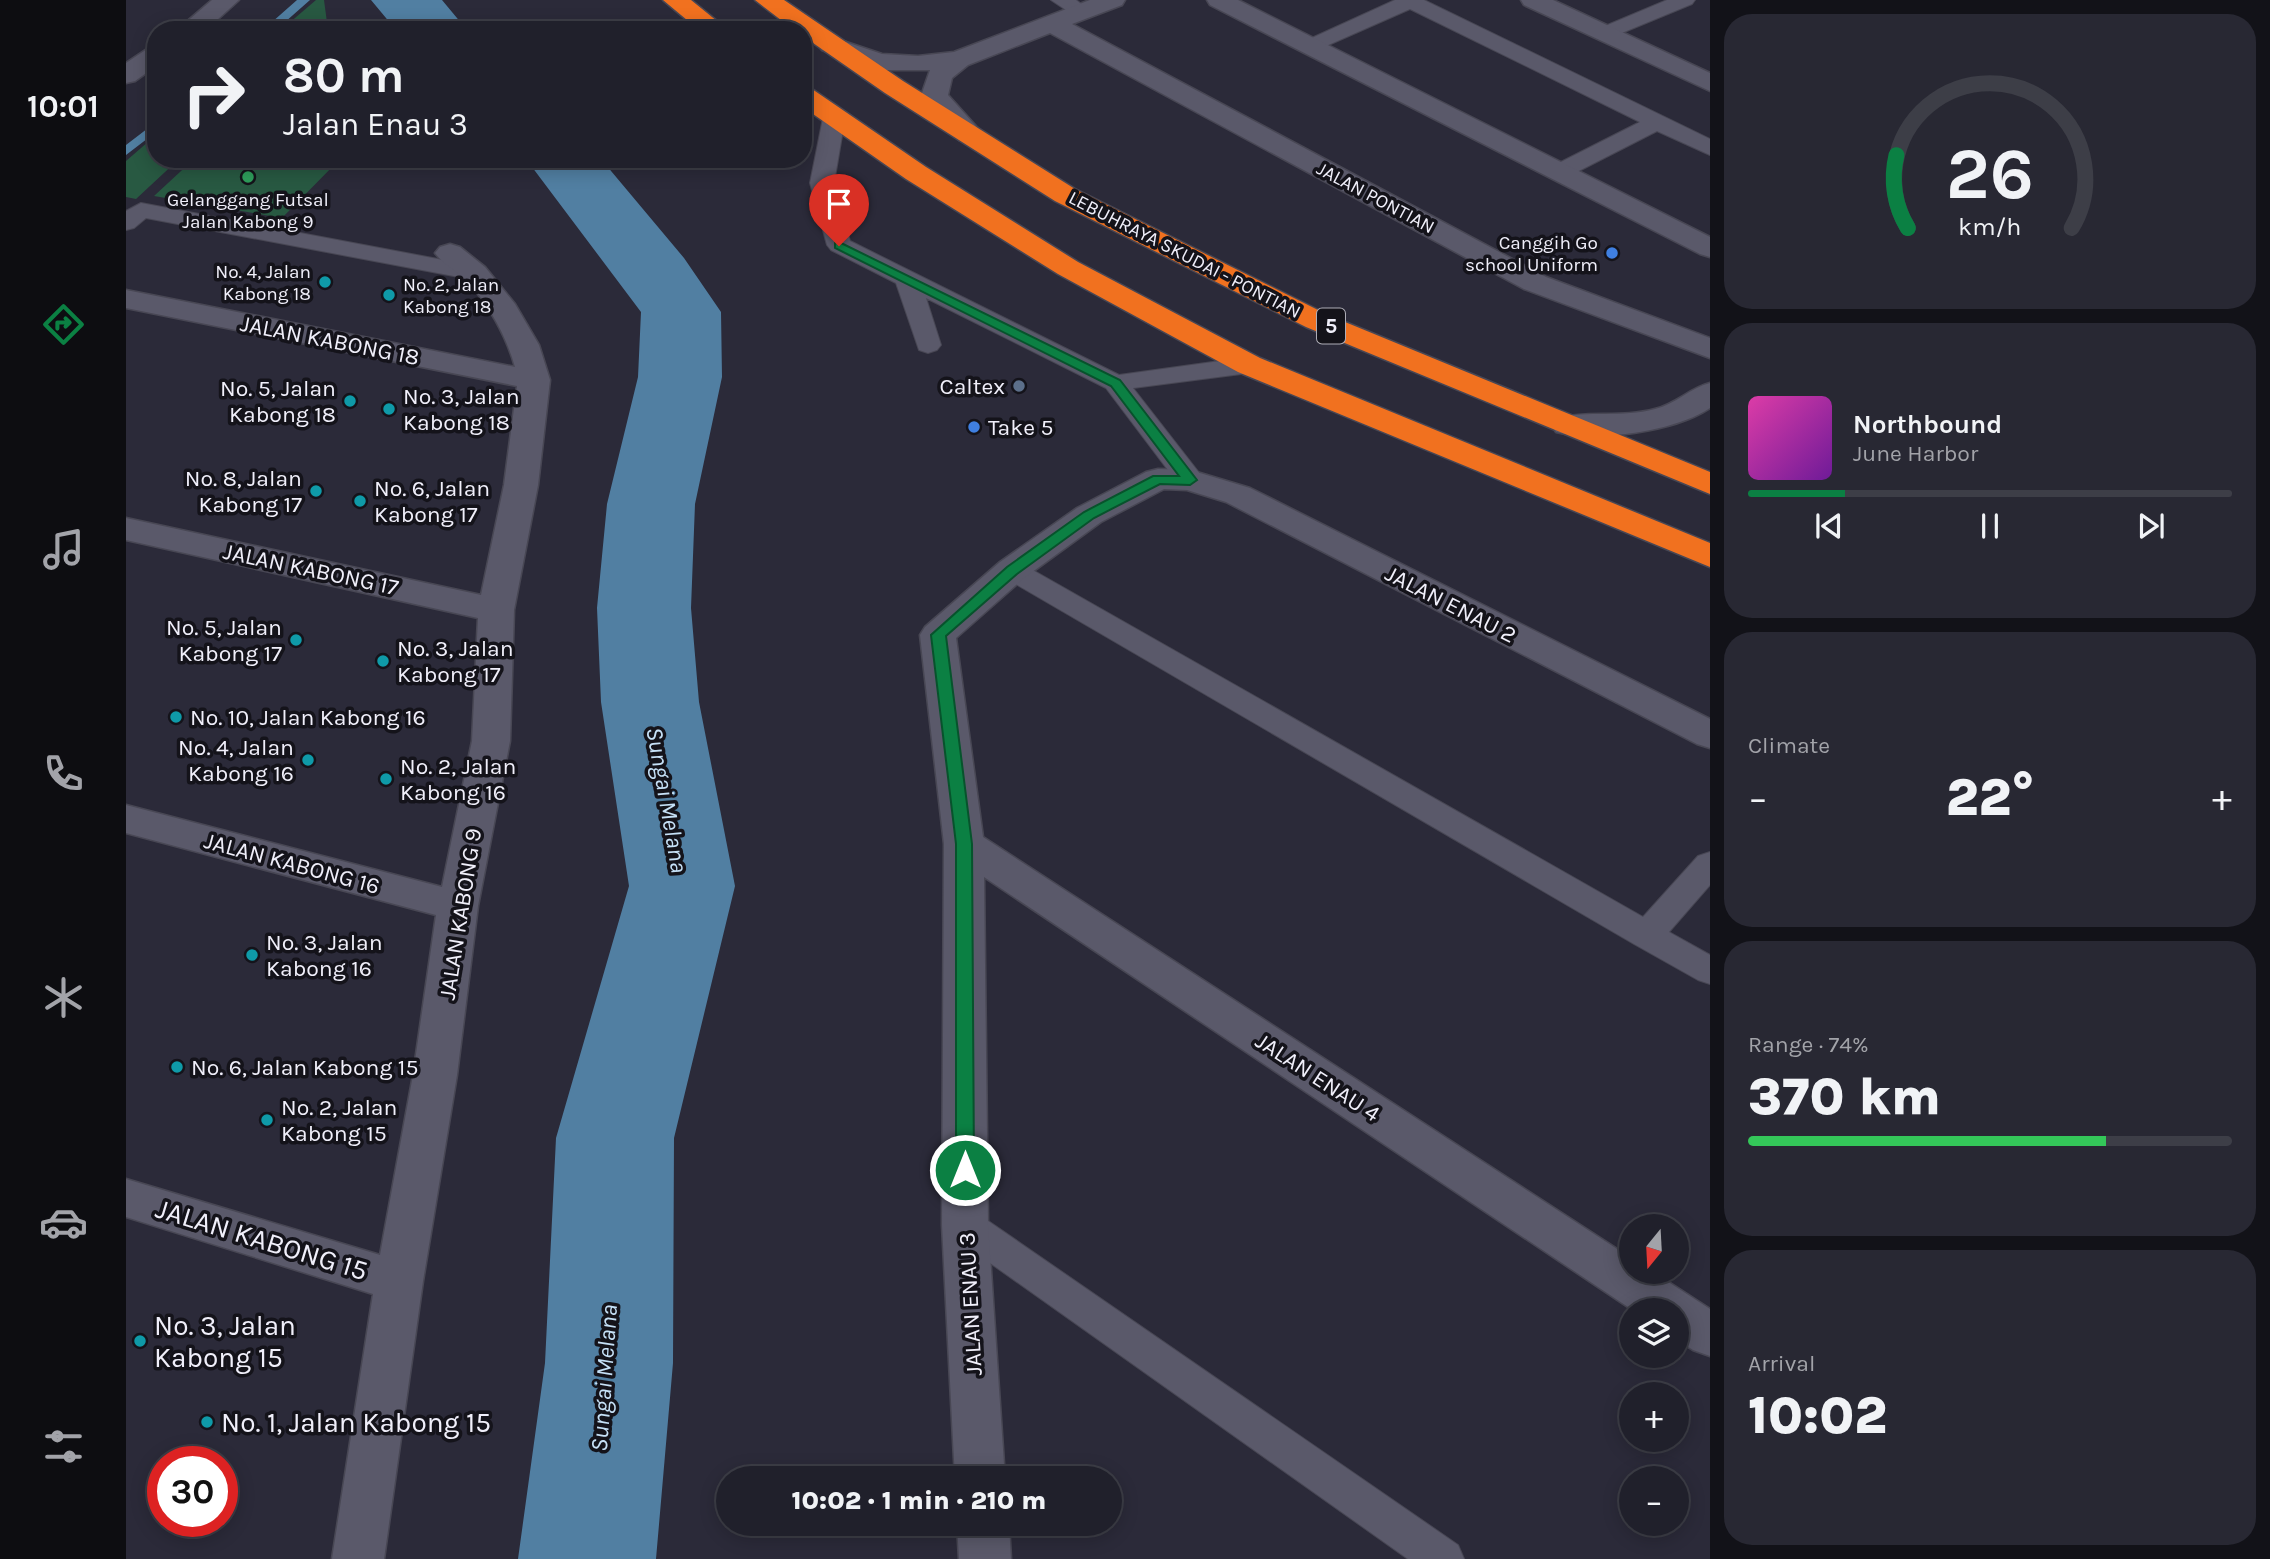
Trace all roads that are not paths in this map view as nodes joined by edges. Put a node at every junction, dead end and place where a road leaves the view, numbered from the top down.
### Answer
1 (227, 0) edge
2 (675, 0) edge
3 (767, 0) edge
4 (1113, 0) edge
5 (1219, 0) edge
6 (1533, 0) edge
7 (1685, 0) edge
8 (1065, 12) edge
9 (201, 21) edge
10 (703, 21) edge
11 (797, 21) edge
12 (812, 32) edge
13 (1605, 33) junction
14 (831, 45) junction
15 (1310, 46) junction
16 (959, 59) junction
17 (147, 60) edge
18 (127, 73) edge
19 (1710, 83) edge
20 (812, 102) edge
21 (834, 118) junction
22 (1657, 121) junction
23 (969, 134) junction
24 (1710, 148) edge
25 (1559, 172) junction
26 (126, 223) edge
27 (1710, 248) edge
28 (463, 263) joint
29 (908, 281) junction
30 (126, 299) edge
31 (929, 345) dead end
32 (1710, 349) edge
33 (1249, 365) junction
34 (534, 380) junction
35 (1115, 383) junction
36 (1710, 393) edge
37 (1567, 425) junction
38 (1190, 480) junction
39 (1710, 484) edge
40 (126, 529) edge
41 (1710, 556) edge
42 (1012, 570) junction
43 (496, 610) junction
44 (1710, 735) edge
45 (126, 819) edge
46 (964, 844) junction
47 (1710, 864) edge
48 (458, 906) junction
49 (1646, 935) junction
50 (1710, 971) edge
51 (126, 1198) edge
52 (965, 1224) junction
53 (399, 1281) junction
54 (1654, 1298) edge
55 (1689, 1321) edge
56 (1710, 1335) edge
57 (980, 1466) edge
58 (984, 1536) edge
59 (1433, 1555) edge
60 (358, 1559) edge
61 (985, 1559) edge

1 - 9 street
2 - 10 highway
3 - 11 highway, LEBUHRAYA SKUDAI - PONTIAN / 5
4 - 8 street
5 - 15 street
6 - 13 street
7 - 13 lane
8 - 16 street
8 - 32 street, JALAN PONTIAN
12 - 14 highway, LEBUHRAYA SKUDAI - PONTIAN / 5
13 - 19 street
14 - 16 street
14 - 23 highway, LEBUHRAYA SKUDAI - PONTIAN / 5
15 - 22 lane
15 - 25 street
16 - 23 street
17 - 18 street
20 - 21 highway
21 - 29 lane
21 - 33 highway
22 - 24 lane
22 - 25 lane
23 - 37 highway, LEBUHRAYA SKUDAI - PONTIAN / 5
25 - 27 street
26 - 28 lane
28 - 34 street, JALAN KABONG 9
29 - 31 lane
29 - 35 lane
30 - 34 street, JALAN KABONG 18
33 - 35 lane
33 - 41 highway
34 - 43 street, JALAN KABONG 9
35 - 38 lane
36 - 37 street
37 - 39 highway, LEBUHRAYA SKUDAI - PONTIAN / 5
38 - 42 street, JALAN ENAU 3
38 - 44 street, JALAN ENAU 2
40 - 43 street, JALAN KABONG 17
42 - 46 street, JALAN ENAU 3
42 - 49 lane
43 - 48 street, JALAN KABONG 9
45 - 48 street, JALAN KABONG 16
46 - 52 street, JALAN ENAU 3
46 - 54 street, JALAN ENAU 4
47 - 49 lane
48 - 53 street, JALAN KABONG 9
49 - 50 lane
51 - 53 street, JALAN KABONG 15
52 - 57 street, JALAN ENAU 3
52 - 59 lane
53 - 60 street, JALAN KABONG 9
55 - 56 street, JALAN ENAU 4
58 - 61 street

